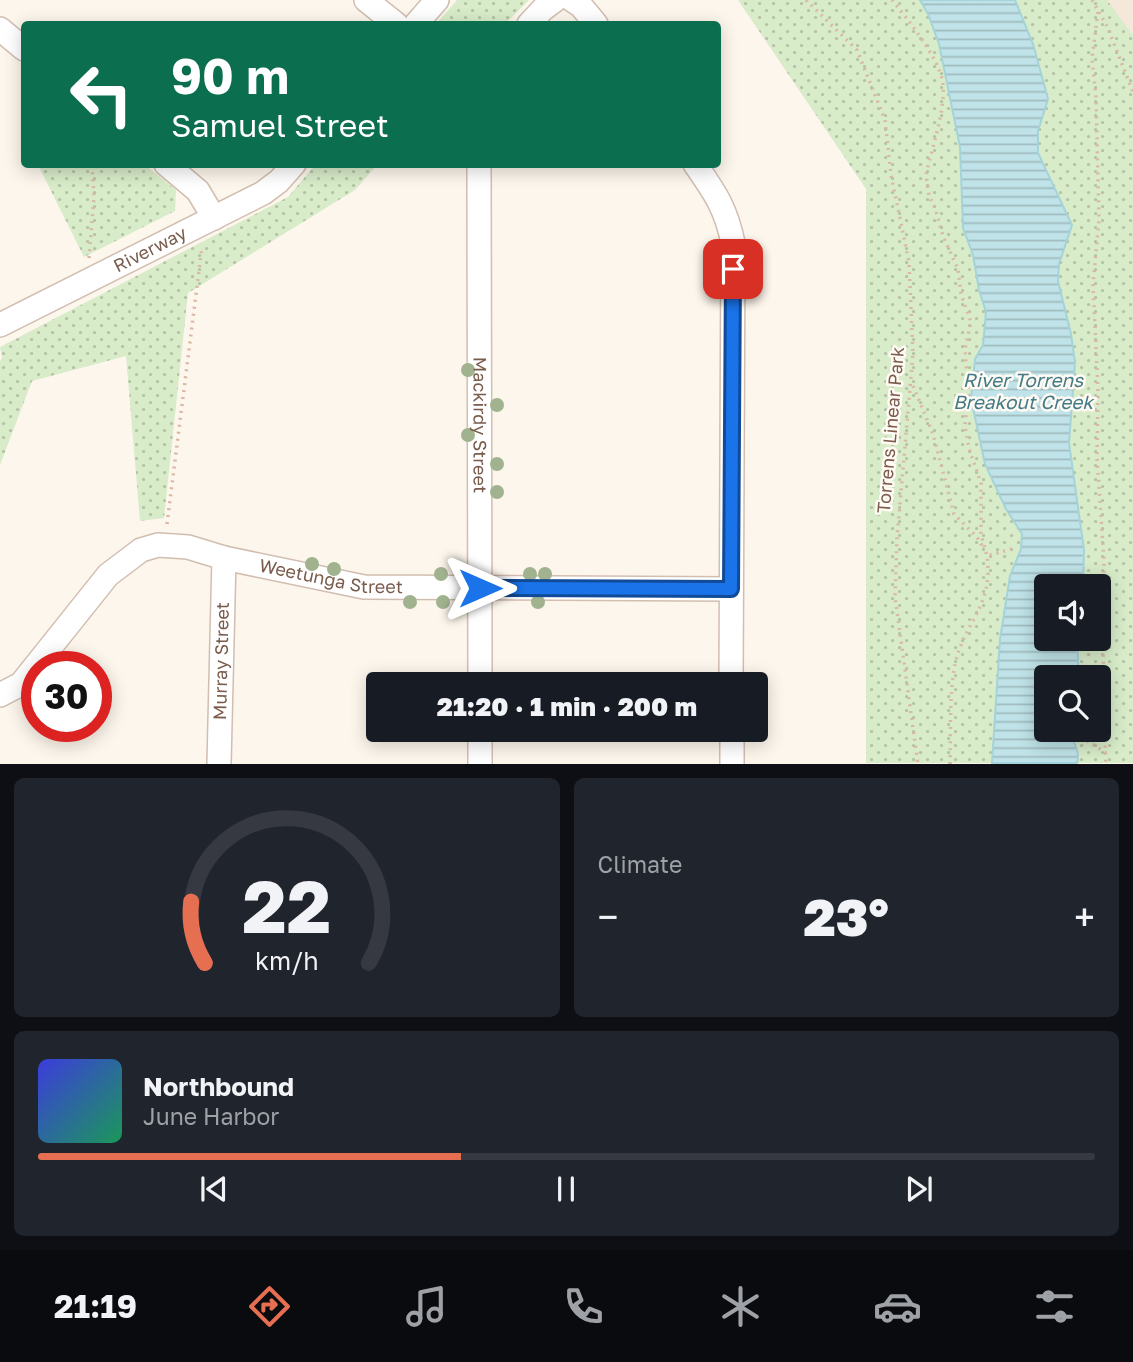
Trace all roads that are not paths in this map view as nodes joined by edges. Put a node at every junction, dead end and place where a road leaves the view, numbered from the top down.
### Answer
1 (366, 0) edge
2 (438, 0) edge
3 (555, 0) edge
4 (572, 0) edge
5 (392, 21) edge
6 (419, 21) edge
7 (532, 21) edge
8 (594, 21) edge
9 (0, 29) edge
10 (21, 46) edge
11 (171, 168) edge
12 (290, 168) edge
13 (479, 168) edge
14 (698, 168) edge
15 (207, 221) junction
16 (0, 324) edge
17 (224, 558) junction
18 (480, 588) junction
19 (731, 589) junction
20 (480, 672) edge
21 (731, 672) edge
22 (0, 695) edge
23 (480, 742) edge
24 (732, 742) edge
25 (219, 764) edge
26 (480, 764) edge
27 (732, 764) edge

1 - 5 street
2 - 6 street
3 - 7 street
4 - 8 street
9 - 10 street
11 - 15 street
12 - 15 street, Riverway
13 - 18 street, Mackirdy Street
14 - 19 street
15 - 16 street, Riverway
17 - 18 street, Weetunga Street
17 - 22 street, Weetunga Street
17 - 25 street, Murray Street
18 - 19 street, Weetunga Street
18 - 20 street, Mackirdy Street
19 - 21 street
23 - 26 street
24 - 27 street

